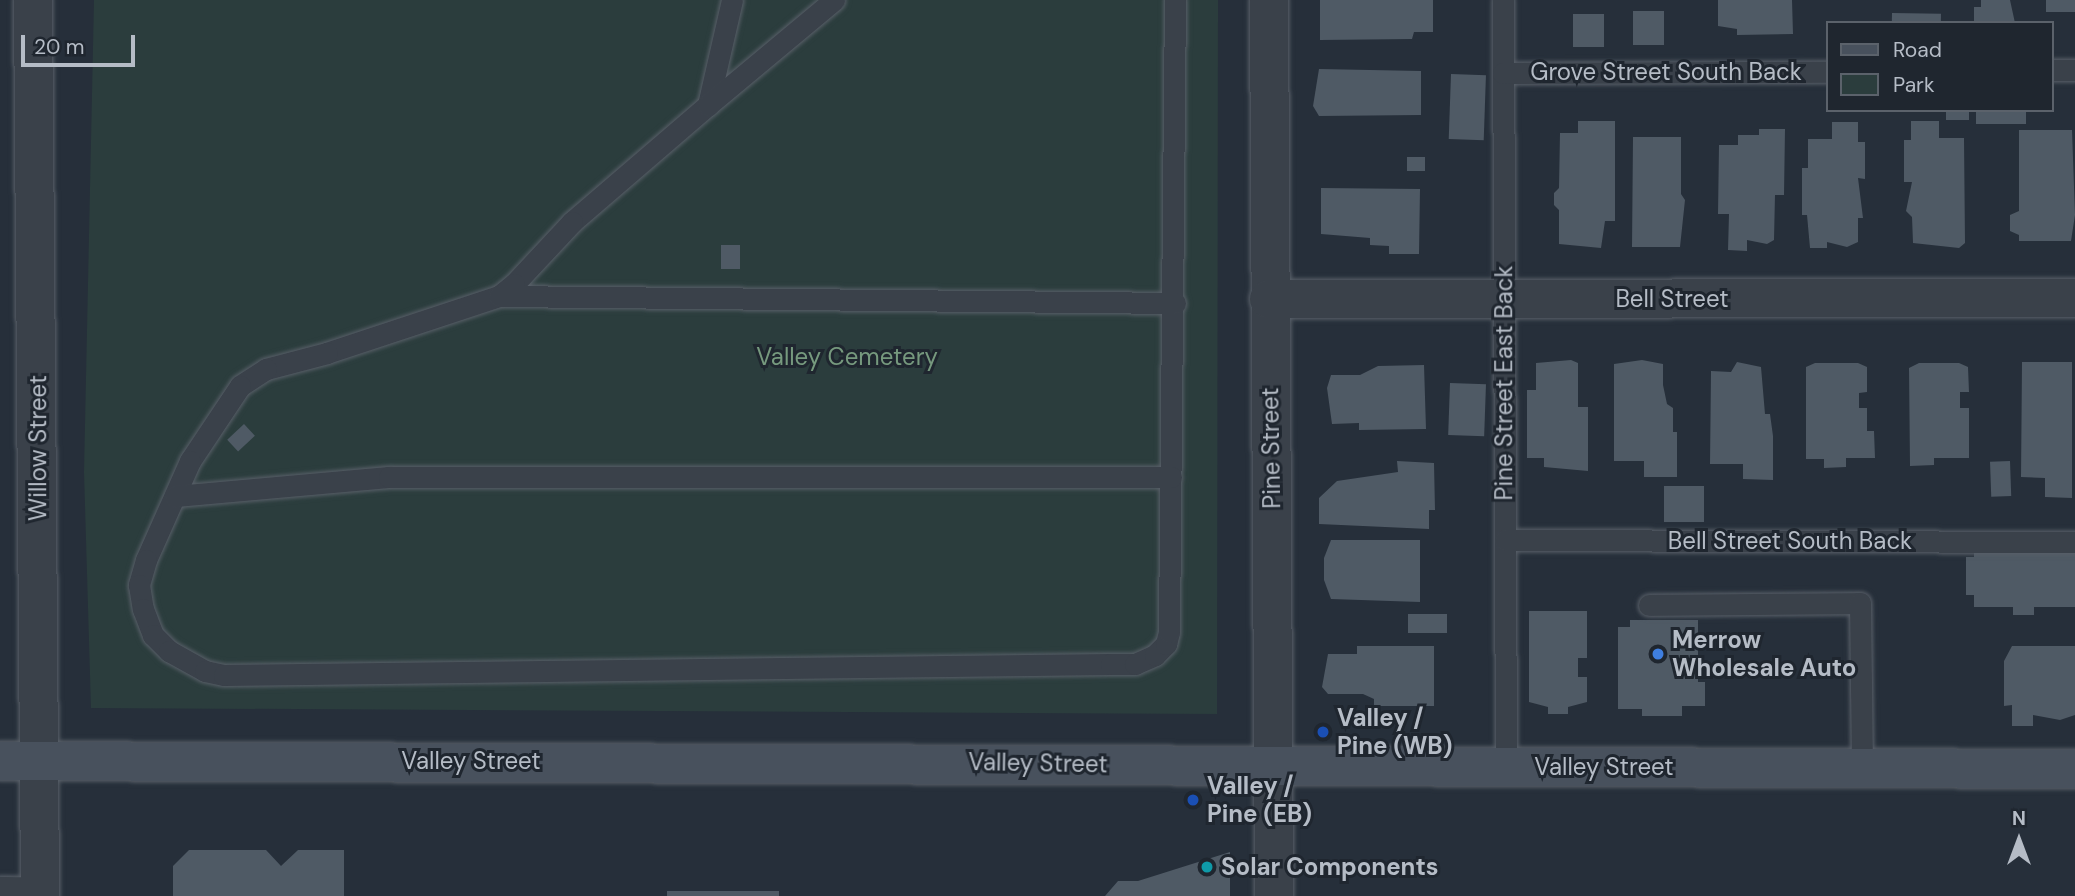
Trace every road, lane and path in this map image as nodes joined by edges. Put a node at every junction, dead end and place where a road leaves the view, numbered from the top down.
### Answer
1 (33, 0) edge
2 (732, 0) edge
3 (834, 0) edge
4 (1175, 0) edge
5 (1269, 0) edge
6 (1503, 0) edge
7 (2054, 70) edge
8 (2075, 70) edge
9 (1826, 72) edge
10 (1503, 73) junction
11 (708, 106) junction
12 (499, 296) junction
13 (2075, 298) edge
14 (1269, 299) junction
15 (1504, 299) junction
16 (1175, 303) junction
17 (1171, 477) junction
18 (176, 496) junction
19 (1505, 540) junction
20 (2075, 542) edge
21 (1649, 605) dead end
22 (0, 761) edge
23 (39, 761) junction
24 (1274, 766) junction
25 (1506, 766) junction
26 (1862, 768) junction
27 (2075, 769) edge
28 (0, 887) edge
29 (39, 892) edge
30 (1274, 896) edge

1 - 23 street, Willow Street
2 - 11 lane
3 - 11 lane
4 - 16 lane
5 - 14 street, Pine Street
6 - 10 lane, Pine Street East Back
7 - 8 lane
9 - 10 lane, Grove Street South Back
10 - 15 lane, Pine Street East Back
11 - 12 lane
12 - 16 lane
12 - 18 lane
13 - 15 street, Bell Street
14 - 15 street, Bell Street
14 - 24 street, Pine Street
15 - 19 lane, Pine Street East Back
16 - 17 lane
17 - 18 lane
17 - 18 lane
19 - 20 lane, Bell Street South Back
19 - 25 lane, Pine Street East Back
21 - 26 lane
22 - 23 main road, Valley Street
23 - 24 main road, Valley Street
23 - 29 street, Willow Street
24 - 25 main road, Valley Street
24 - 30 street, Pine Street
25 - 26 main road, Valley Street
26 - 27 main road, Valley Street
28 - 29 lane

